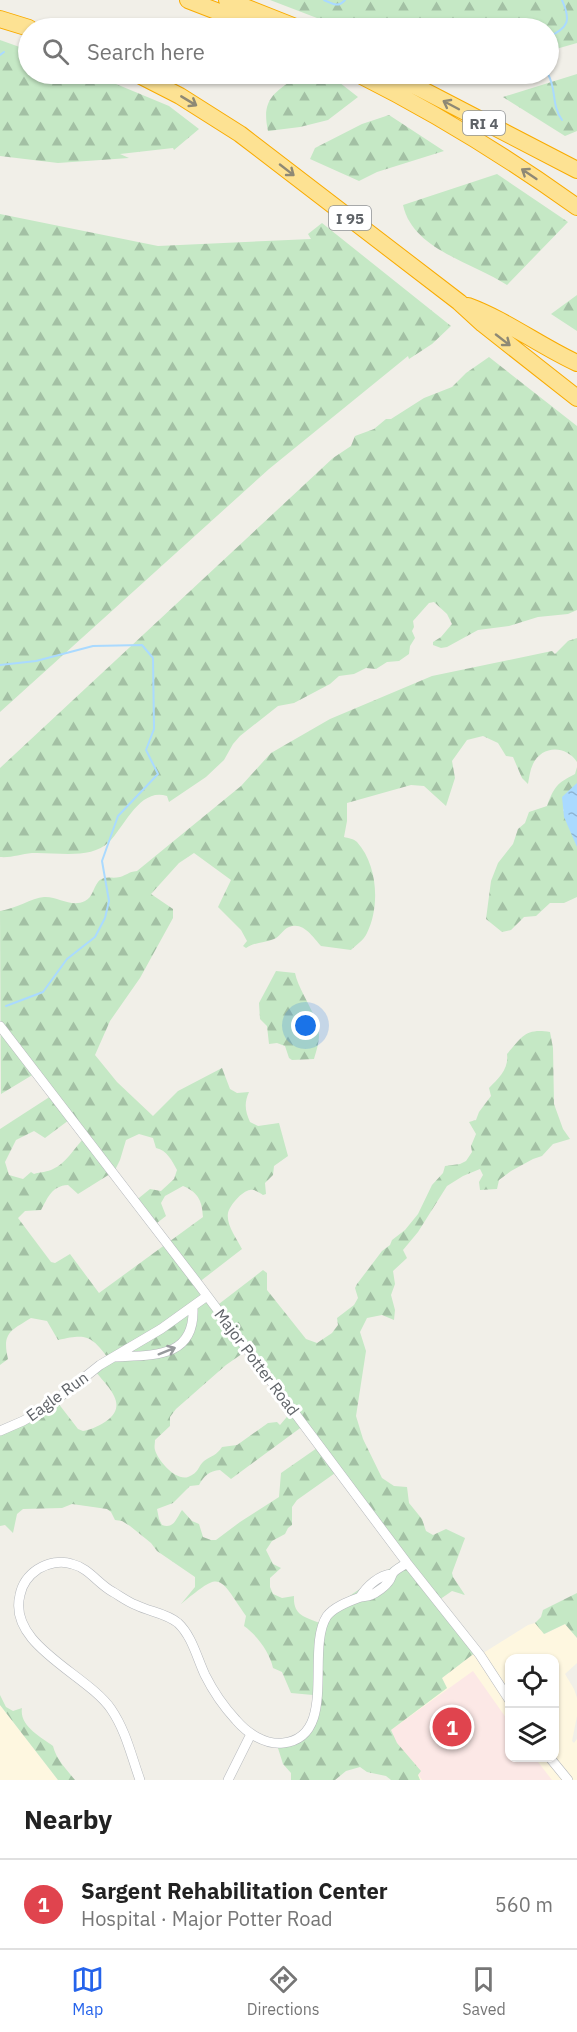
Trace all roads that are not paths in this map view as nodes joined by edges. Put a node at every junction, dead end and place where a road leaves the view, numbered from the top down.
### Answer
1 (188, 0) edge
2 (227, 0) edge
3 (234, 18) edge
4 (273, 18) edge
5 (0, 19) edge
6 (18, 25) edge
7 (157, 84) edge
8 (377, 84) edge
9 (411, 84) edge
10 (577, 170) edge
11 (577, 207) edge
12 (459, 302) junction
13 (577, 363) edge
14 (577, 398) edge
15 (0, 1026) edge
16 (207, 1296) junction
17 (193, 1308) junction
18 (112, 1358) junction
19 (0, 1431) edge
20 (407, 1563) junction
21 (505, 1693) edge
22 (252, 1734) junction
23 (553, 1762) edge
24 (140, 1780) edge
25 (228, 1780) edge
26 (568, 1780) edge

1 - 3 highway
2 - 4 highway
5 - 6 highway
7 -> 12 highway, I 95
11 -> 8 highway
10 -> 9 highway, RI 4
12 - 13 highway
12 -> 14 highway, I 95
15 - 16 street, Major Potter Road
16 - 17 street, Eagle Run
16 - 20 street, Major Potter Road
17 - 18 street, Eagle Run
18 -> 17 street
18 - 19 street, Eagle Run
20 - 21 street, Major Potter Road
20 - 22 street
22 - 24 street
22 - 25 street
23 - 26 street

